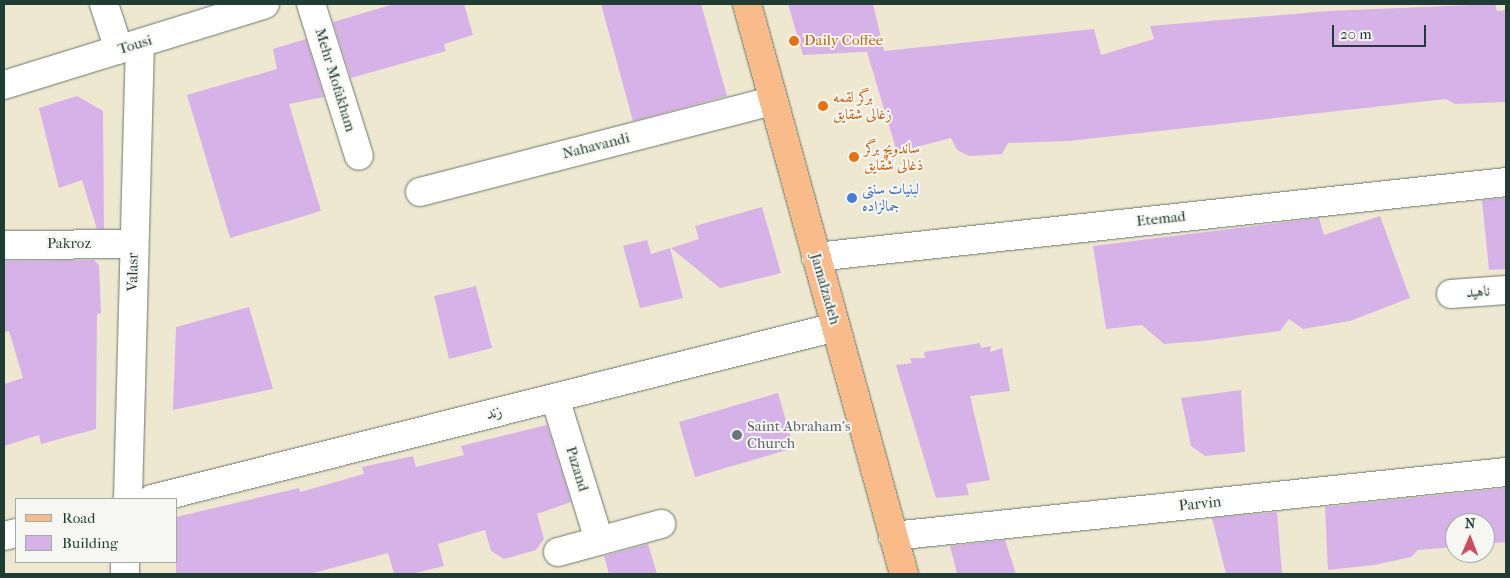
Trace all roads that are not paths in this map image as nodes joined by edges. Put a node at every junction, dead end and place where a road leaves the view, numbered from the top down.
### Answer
1 (104, 4) edge
2 (265, 4) edge
3 (311, 4) edge
4 (747, 4) edge
5 (129, 47) junction
6 (4, 85) edge
7 (772, 101) junction
8 (359, 156) dead end
9 (1506, 182) edge
10 (420, 192) dead end
11 (134, 244) junction
12 (4, 245) edge
13 (816, 257) junction
14 (1506, 290) edge
15 (1451, 294) dead end
16 (836, 327) junction
17 (555, 398) junction
18 (1506, 472) edge
19 (128, 498) edge
20 (156, 498) edge
21 (661, 524) dead end
22 (894, 536) junction
23 (598, 540) junction
24 (558, 552) dead end
25 (904, 574) edge

1 - 5 street, Valasr
2 - 5 street, Tousi
3 - 8 street, Mehr Mofakham
4 - 7 main road, Jamalzadeh
5 - 6 street, Tousi
5 - 11 street, Valasr
7 - 10 street, Nahavandi
7 - 13 main road, Jamalzadeh
9 - 13 street, Etemad
11 - 12 street, Pakroz
11 - 19 street, Valasr
13 - 16 main road, Jamalzadeh
14 - 15 street, ناهید
16 - 17 street, زند
16 - 22 main road, Jamalzadeh
17 - 20 street, زند
17 - 23 street, Pazand
18 - 22 street, Parvin
21 - 23 street
22 - 25 main road, Jamalzadeh
23 - 24 street

